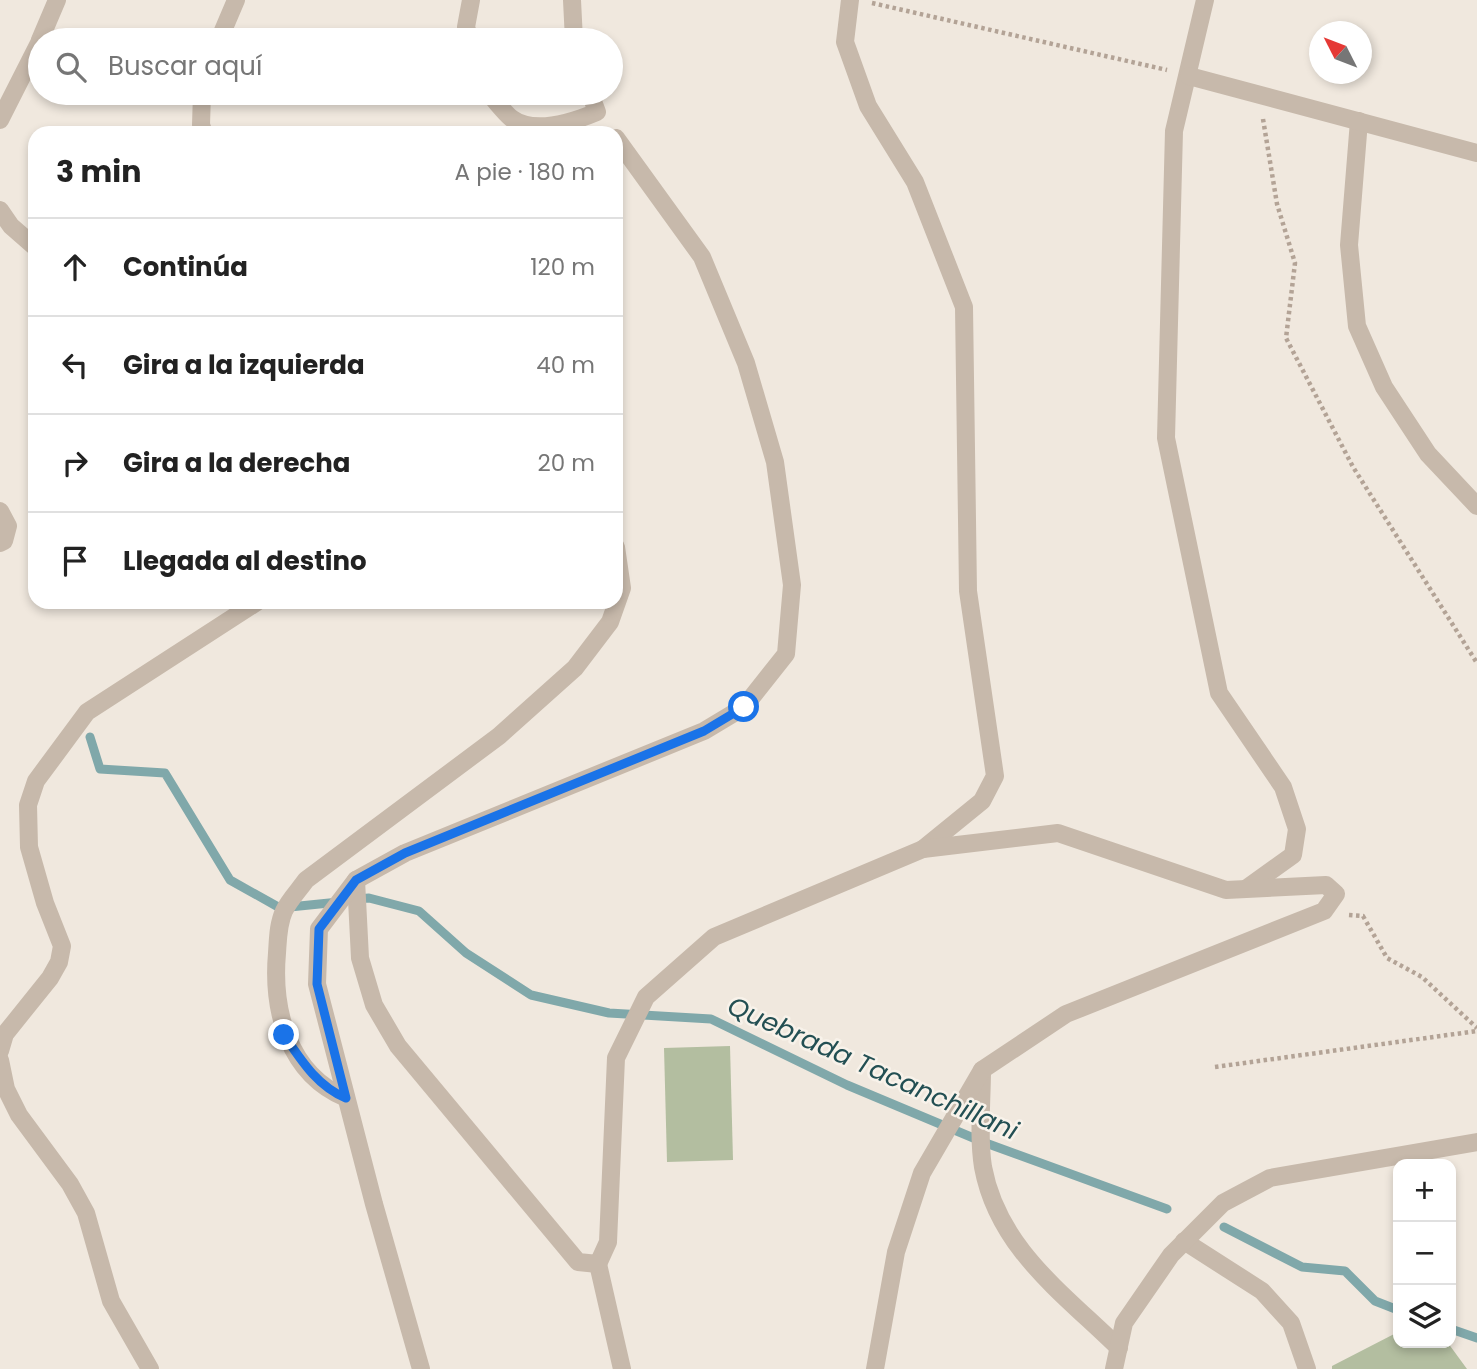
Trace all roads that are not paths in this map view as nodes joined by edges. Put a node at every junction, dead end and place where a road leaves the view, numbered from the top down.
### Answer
1 (57, 0) edge
2 (236, 0) edge
3 (471, 0) edge
4 (572, 0) edge
5 (850, 0) edge
6 (1205, 0) edge
7 (45, 28) edge
8 (224, 28) edge
9 (466, 28) edge
10 (573, 28) edge
11 (28, 64) edge
12 (1189, 76) junction
13 (202, 105) edge
14 (500, 105) edge
15 (594, 105) edge
16 (597, 112) junction
17 (0, 120) edge
18 (1359, 121) junction
19 (201, 126) edge
20 (539, 126) edge
21 (548, 126) edge
22 (607, 126) edge
23 (623, 148) edge
24 (1477, 153) edge
25 (0, 209) edge
26 (28, 241) edge
27 (1477, 506) edge
28 (0, 511) edge
29 (0, 543) edge
30 (246, 609) edge
31 (615, 609) edge
32 (922, 849) junction
33 (356, 880) junction
34 (1247, 888) junction
35 (0, 1051) edge
36 (0, 1060) edge
37 (982, 1070) junction
38 (346, 1098) junction
39 (1477, 1142) edge
40 (1184, 1241) junction
41 (598, 1264) junction
42 (1119, 1348) junction
43 (150, 1369) edge
44 (421, 1369) edge
45 (622, 1369) edge
46 (874, 1369) edge
47 (1114, 1369) edge
48 (1307, 1369) edge

1 - 7 street
2 - 8 street
3 - 9 street
4 - 10 street
5 - 32 street
6 - 12 street
11 - 17 street
12 - 18 street
12 - 34 street
13 - 19 street
14 - 20 street
15 - 16 street
16 - 21 street
16 - 22 street
18 - 24 street
18 - 27 street
23 - 33 street
25 - 26 street
28 - 29 street
30 - 35 street
31 - 38 street
32 - 34 street
32 - 41 street
33 - 38 street
33 - 41 street
34 - 37 street
36 - 43 street
37 - 42 street
37 - 46 street
38 - 44 street
39 - 40 street
40 - 42 street
40 - 48 street
41 - 45 street
42 - 47 street

